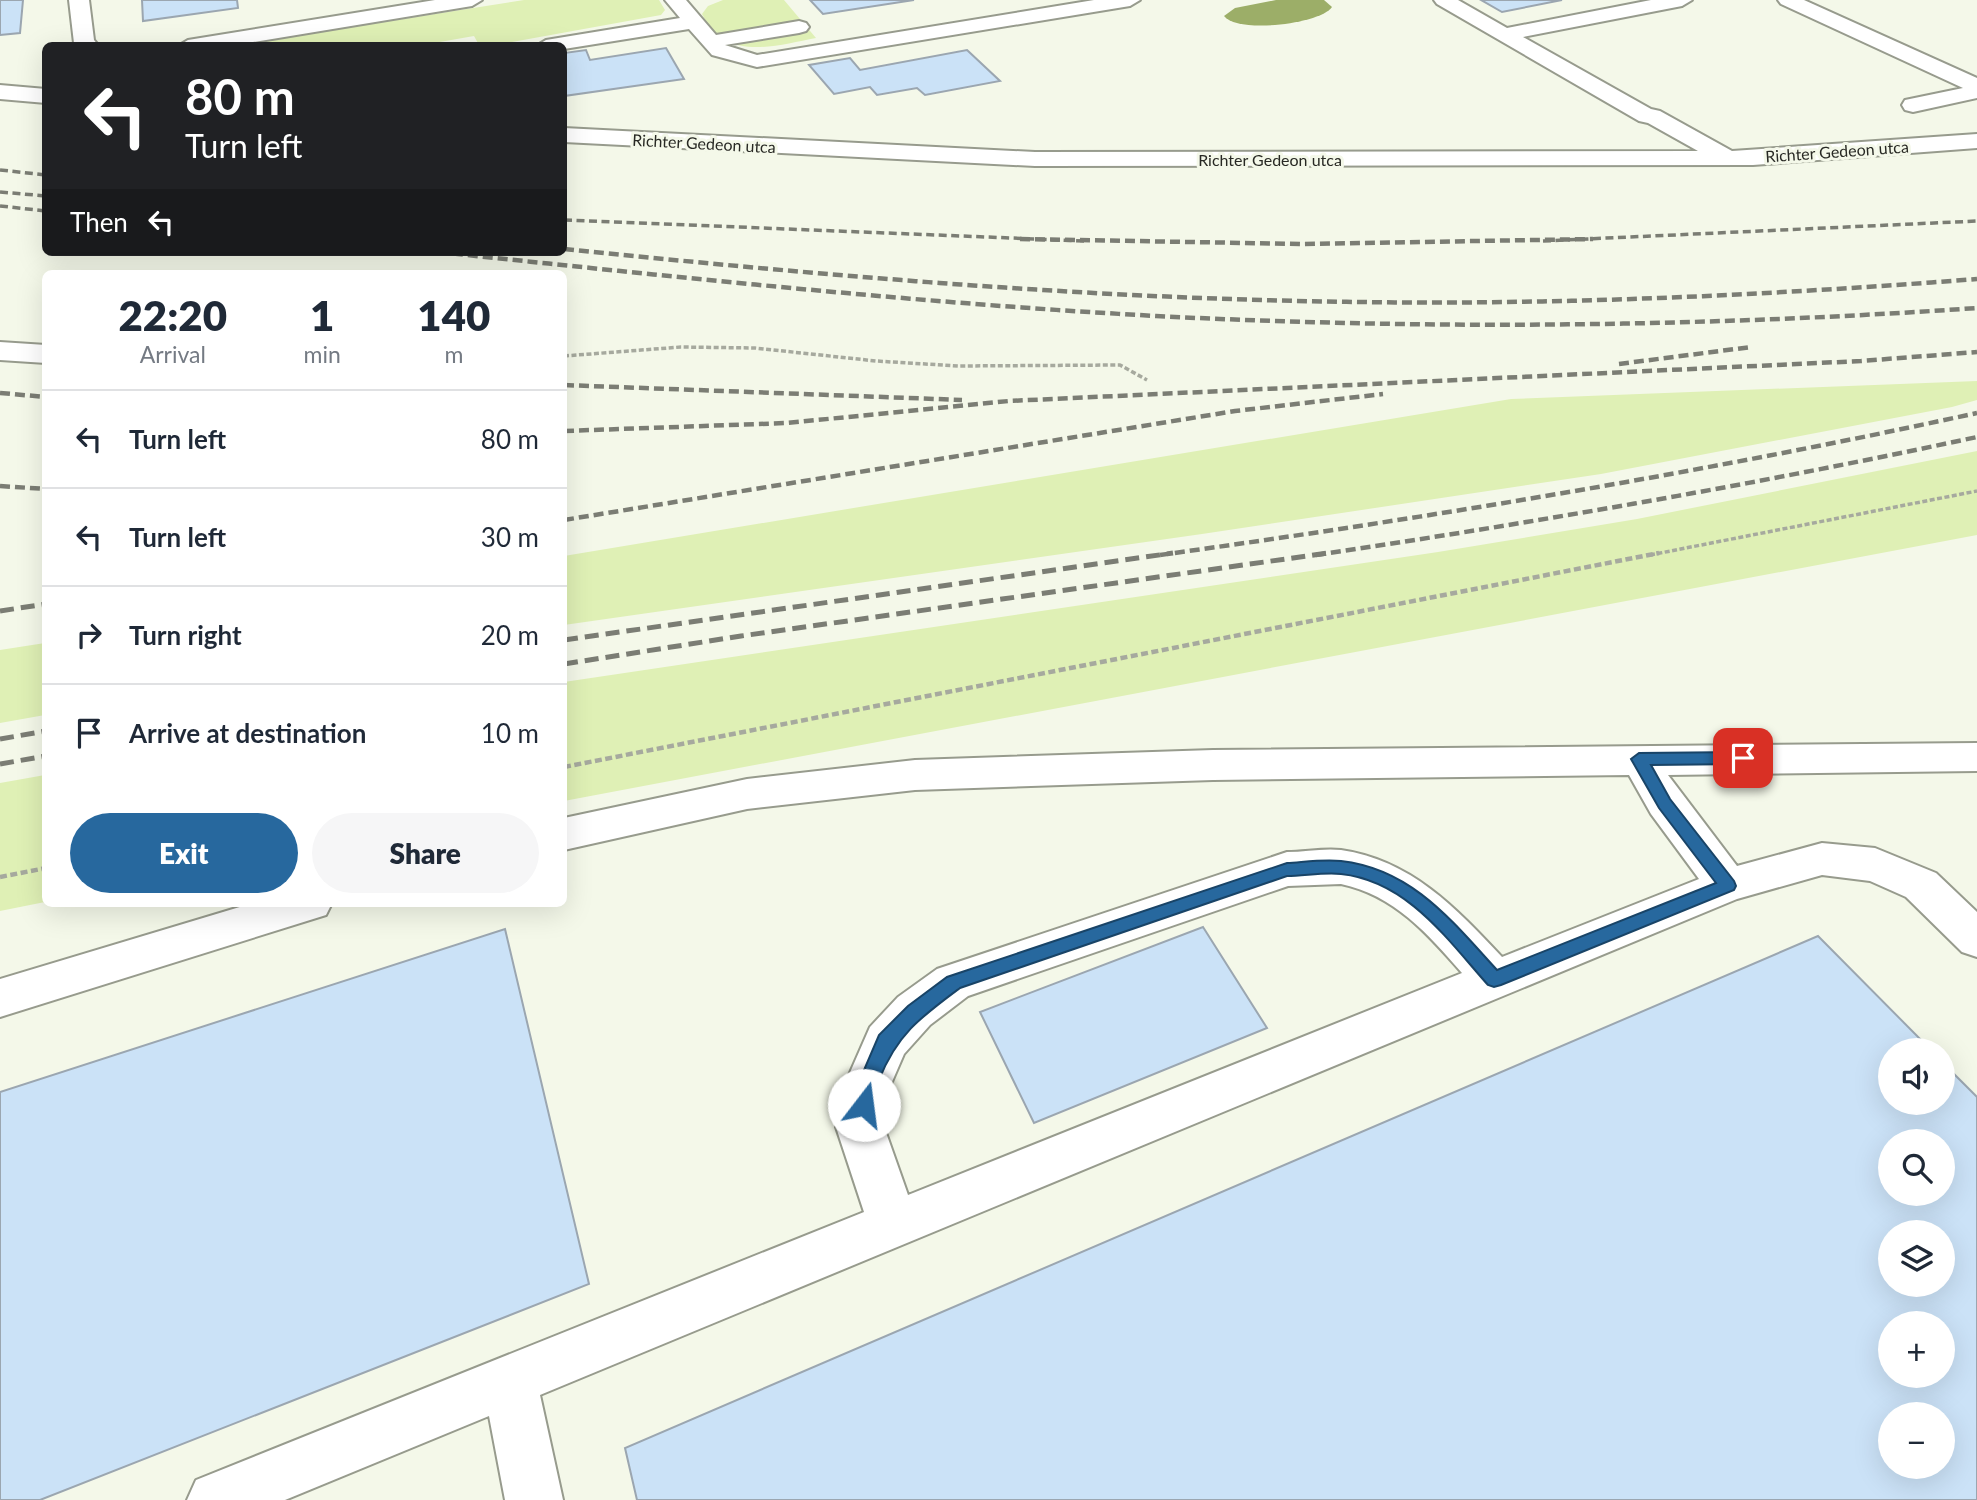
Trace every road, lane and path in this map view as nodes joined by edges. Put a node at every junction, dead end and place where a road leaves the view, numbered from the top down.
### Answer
1 (79, 0) edge
2 (472, 0) edge
3 (1002, 0) edge
4 (1130, 0) edge
5 (1444, 0) edge
6 (1682, 0) edge
7 (1788, 0) edge
8 (683, 1) edge
9 (919, 18) dead end
10 (1023, 18) junction
11 (692, 22) junction
12 (799, 27) dead end
13 (934, 33) junction
14 (1506, 34) junction
15 (86, 42) edge
16 (206, 42) edge
17 (709, 42) junction
18 (567, 43) edge
19 (1977, 89) edge
20 (0, 93) edge
21 (42, 96) edge
22 (1913, 106) dead end
23 (567, 135) edge
24 (1977, 141) edge
25 (1726, 158) junction
26 (0, 351) edge
27 (42, 354) edge
28 (567, 356) edge
29 (1147, 380) dead end
30 (1977, 491) edge
31 (1977, 757) edge
32 (1639, 759) junction
33 (567, 766) edge
34 (567, 834) edge
35 (42, 869) edge
36 (0, 877) edge
37 (1728, 886) junction
38 (298, 907) edge
39 (1977, 939) edge
40 (1494, 979) junction
41 (0, 998) edge
42 (893, 1224) junction
43 (510, 1380) junction
44 (216, 1500) edge
45 (534, 1500) edge

1 - 15 lane
2 - 16 lane
3 - 10 lane
4 - 10 lane
5 - 14 lane
6 - 14 lane
7 - 19 lane
8 - 11 lane
9 - 13 lane
10 - 13 lane
11 - 17 lane
11 - 18 lane
12 - 17 lane
13 - 17 lane
14 - 25 lane
19 - 22 lane
20 - 21 lane
23 - 25 lane, Richter Gedeon utca
24 - 25 lane, Richter Gedeon utca
26 - 27 lane
28 - 29 path
30 - 33 path
31 - 32 lane
32 - 34 lane
32 - 37 lane
35 - 36 path
37 - 39 lane
37 - 40 lane
38 - 41 lane
40 - 42 lane
40 - 42 lane
42 - 43 lane
43 - 44 lane
43 - 45 lane

